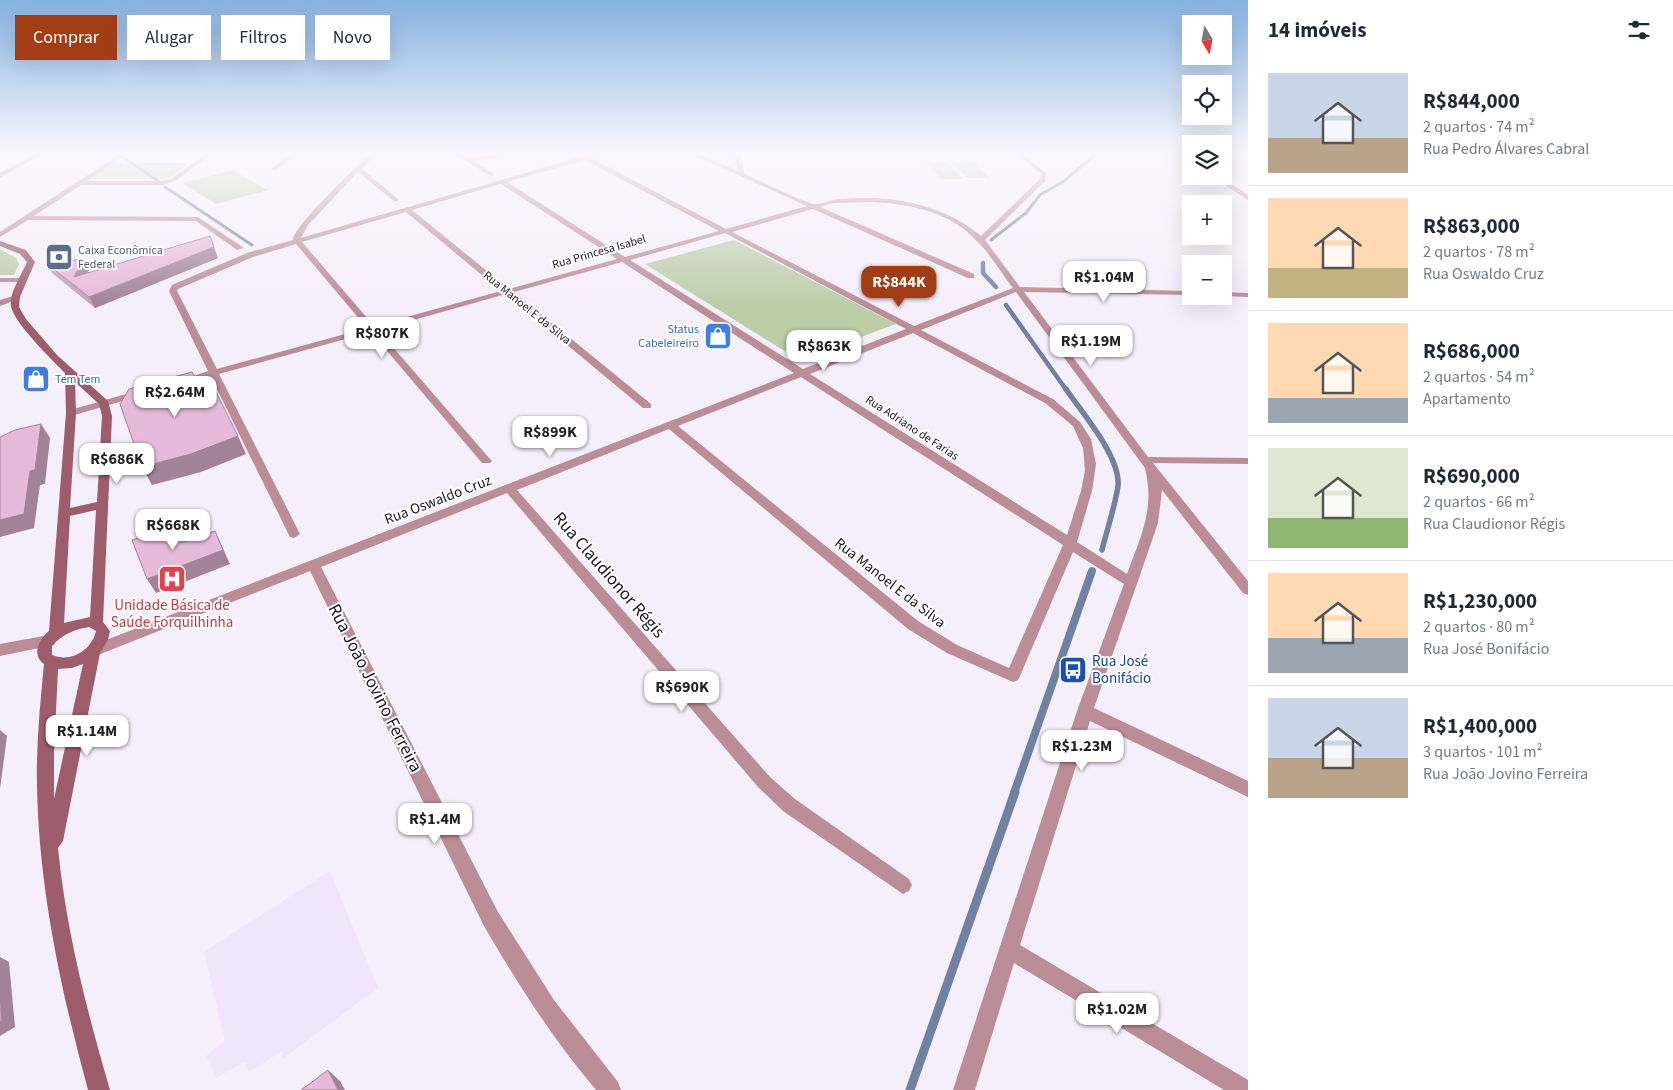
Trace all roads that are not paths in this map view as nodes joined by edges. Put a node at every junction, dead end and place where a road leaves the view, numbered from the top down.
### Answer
1 (45, 205) edge
2 (323, 205) edge
3 (422, 205) edge
4 (538, 205) edge
5 (676, 205) edge
6 (821, 205) edge
7 (907, 205) edge
8 (1016, 205) edge
9 (813, 206) junction
10 (407, 209) junction
11 (25, 218) junction
12 (725, 230) junction
13 (0, 235) edge
14 (981, 240) junction
15 (297, 241) junction
16 (0, 243) edge
17 (240, 248) dead end
18 (623, 258) junction
19 (971, 276) dead end
20 (0, 280) edge
21 (23, 280) junction
22 (1017, 289) junction
23 (507, 292) junction
24 (1182, 293) edge
25 (1232, 294) edge
26 (1248, 295) edge
27 (16, 297) junction
28 (0, 303) edge
29 (372, 328) junction
30 (915, 329) junction
31 (70, 373) junction
32 (212, 373) junction
33 (802, 373) junction
34 (176, 383) edge
35 (149, 390) edge
36 (104, 403) junction
37 (647, 406) dead end
38 (71, 413) junction
39 (670, 425) junction
40 (486, 461) dead end
41 (1248, 462) edge
42 (1148, 464) junction
43 (509, 488) junction
44 (103, 504) junction
45 (63, 514) junction
46 (294, 534) dead end
47 (1071, 544) junction
48 (313, 565) junction
49 (1132, 583) junction
50 (1248, 590) edge
51 (96, 624) junction
52 (52, 637) junction
53 (0, 650) edge
54 (93, 651) junction
55 (51, 663) junction
56 (1085, 711) junction
57 (1248, 789) edge
58 (51, 856) junction
59 (904, 884) dead end
60 (1009, 949) junction
61 (99, 1090) edge
62 (610, 1090) edge
63 (964, 1090) edge
64 (1244, 1090) edge

1 - 11 street
2 - 15 street
3 - 10 street
4 - 18 street, Rua Adriano de Farias
5 - 12 street
6 - 9 street, Rua Princesa Isabel
7 - 14 street, Rua Princesa Isabel
8 - 14 street
9 - 12 street, Rua Princesa Isabel
9 - 19 street
10 - 15 street
10 - 23 street, Rua Manoel E da Silva
11 - 13 street
11 - 17 street
12 - 18 street, Rua Princesa Isabel
12 - 30 street
14 - 22 street, Rua Princesa Isabel
15 - 29 street
15 - 32 street
16 - 21 main road
18 - 23 street, Rua Princesa Isabel
18 - 33 street, Rua Adriano de Farias
20 - 21 street
21 - 27 main road
22 - 24 street
22 - 30 street, Rua Oswaldo Cruz
22 - 42 street, Rua Princesa Isabel
23 - 29 street, Rua Princesa Isabel
23 - 37 street, Rua Manoel E da Silva
25 - 26 street
27 - 28 street
27 - 31 main road
29 - 32 street, Rua Princesa Isabel
29 - 40 street
30 - 33 street, Rua Oswaldo Cruz
30 - 47 street
31 - 36 main road
31 - 38 main road
32 - 34 street, Rua Princesa Isabel
32 - 46 street
33 - 39 street, Rua Oswaldo Cruz
33 - 47 street, Rua Adriano de Farias
35 - 36 street
36 - 38 street
36 - 44 main road
38 - 45 main road
39 - 43 street, Rua Oswaldo Cruz
39 - 47 street, Rua Manoel E da Silva
41 - 42 street
42 - 49 street
42 - 50 street, Rua Princesa Isabel
43 - 48 street, Rua Oswaldo Cruz
43 - 59 street, Rua Claudionor Régis
44 - 45 main road
44 - 51 main road
45 - 52 main road
47 - 49 street, Rua Adriano de Farias
48 - 54 street, Rua Oswaldo Cruz
48 - 62 street, Rua João Jovino Ferreira
49 - 56 street
51 - 52 main road
51 - 54 main road
52 - 53 street
52 - 55 main road
54 - 55 main road
54 - 58 main road
55 - 58 main road
56 - 57 street
56 - 60 street
58 - 61 main road
60 - 63 street
60 - 64 street

